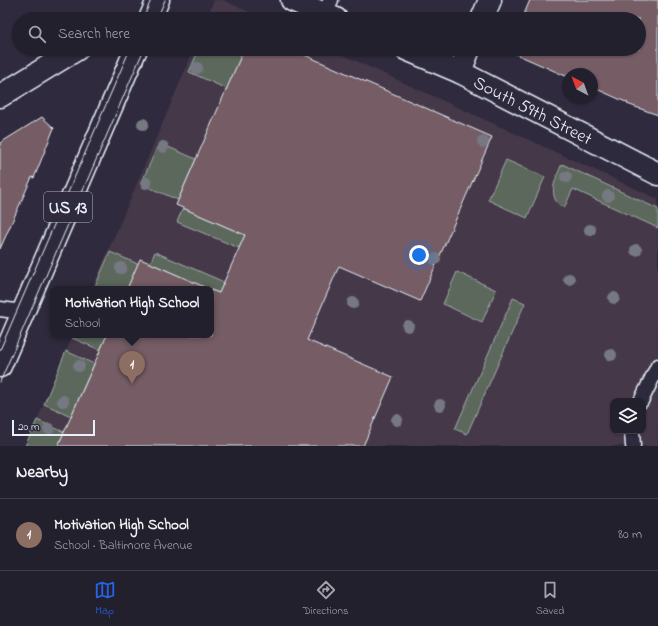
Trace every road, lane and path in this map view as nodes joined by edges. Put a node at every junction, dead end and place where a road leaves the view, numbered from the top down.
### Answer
1 (158, 0) edge
2 (292, 0) edge
3 (490, 0) edge
4 (330, 11) edge
5 (153, 12) edge
6 (485, 12) edge
7 (66, 56) edge
8 (133, 56) edge
9 (422, 56) edge
10 (466, 56) edge
11 (460, 72) junction
12 (0, 96) edge
13 (658, 174) edge
14 (0, 309) edge
15 (23, 312) junction
16 (0, 366) edge
17 (658, 366) edge
18 (642, 398) edge
19 (632, 434) edge
20 (633, 446) edge

1 - 5 street
2 - 4 street
3 - 6 street
7 - 12 street
8 - 15 street, US 13
9 - 11 street, South 59th Street
10 - 11 street
11 - 13 street, South 59th Street
14 - 15 lane
15 - 16 street, US 13
17 - 18 lane
19 - 20 lane

